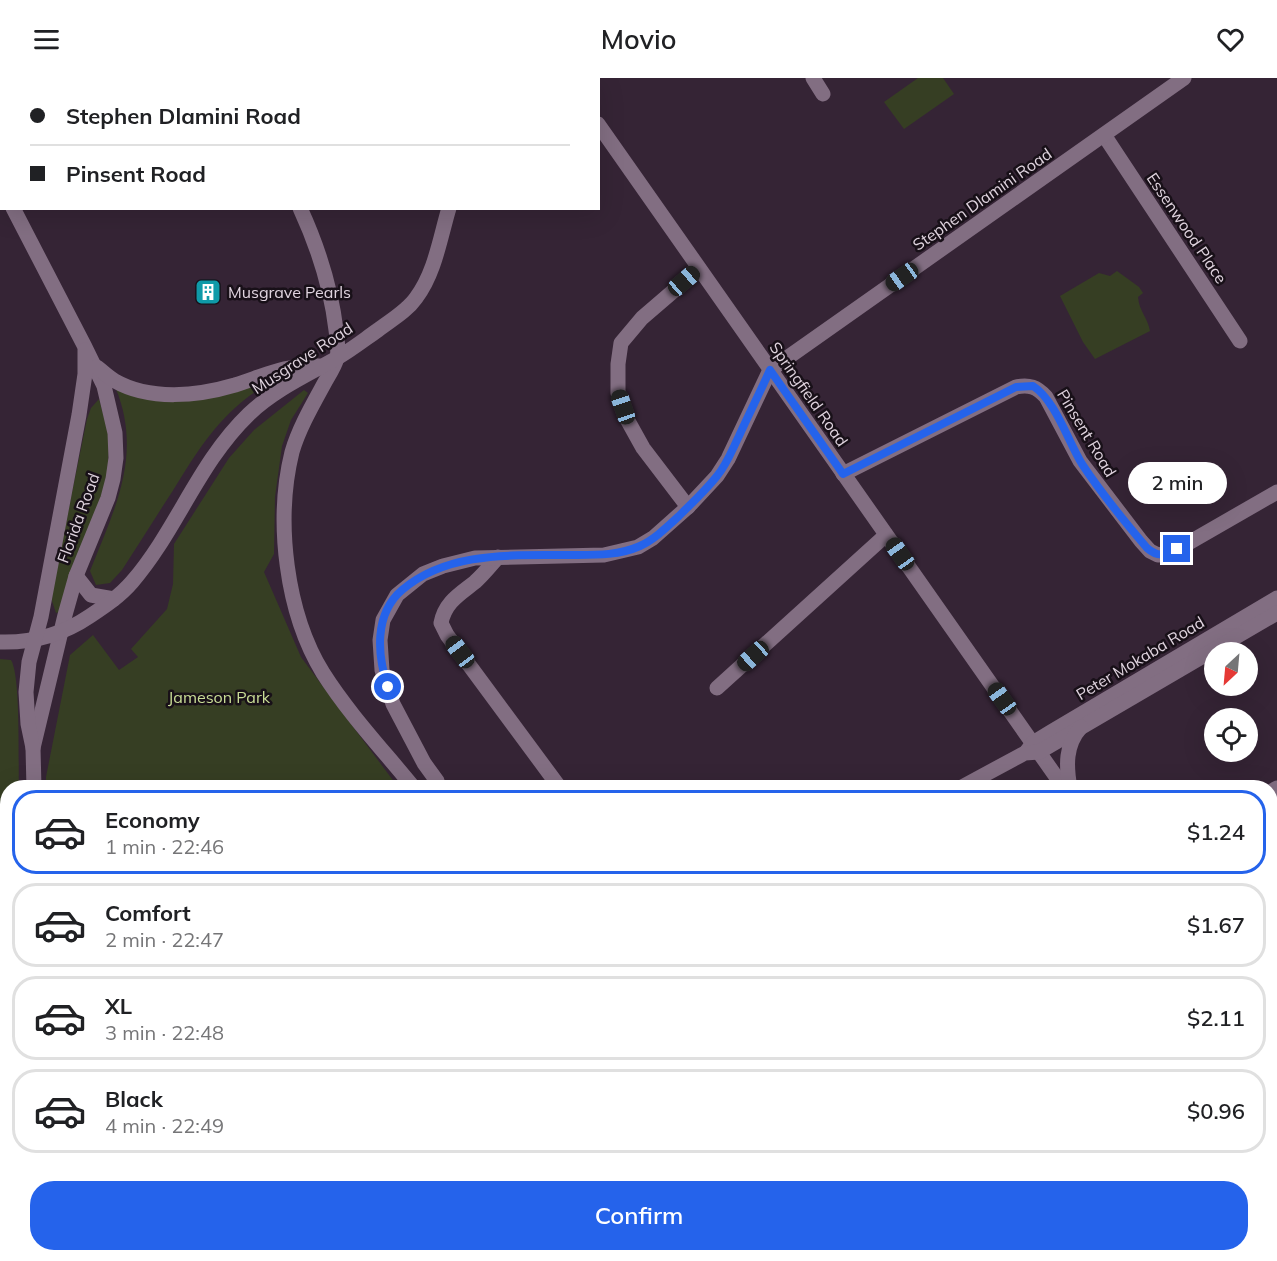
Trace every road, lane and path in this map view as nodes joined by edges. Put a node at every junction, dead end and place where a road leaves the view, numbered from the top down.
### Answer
1 (813, 78) edge
2 (1184, 78) edge
3 (823, 94) dead end
4 (600, 127) edge
5 (1104, 135) junction
6 (15, 210) edge
7 (301, 210) edge
8 (448, 210) edge
9 (699, 269) junction
10 (1240, 341) dead end
11 (85, 347) junction
12 (337, 358) junction
13 (320, 366) junction
14 (770, 370) junction
15 (109, 383) junction
16 (79, 415) junction
17 (843, 474) junction
18 (1277, 492) edge
19 (688, 507) junction
20 (886, 535) junction
21 (498, 557) junction
22 (76, 576) junction
23 (1277, 598) edge
24 (114, 599) junction
25 (1277, 613) edge
26 (60, 633) junction
27 (33, 641) junction
28 (0, 642) edge
29 (717, 688) dead end
30 (1083, 725) junction
31 (33, 748) junction
32 (1033, 749) junction
33 (424, 763) junction
34 (34, 780) edge
35 (407, 780) edge
36 (422, 780) edge
37 (436, 780) edge
38 (554, 780) edge
39 (975, 780) edge
40 (1058, 780) edge
41 (1069, 780) edge

1 - 3 street
2 - 5 street, Stephen Dlamini Road
4 - 9 street, Springfield Road
5 - 10 street, Essenwood Place
5 - 14 street, Stephen Dlamini Road
6 - 11 street, Florida Road
7 - 12 street
8 - 12 street, Musgrave Road
9 - 14 street, Springfield Road
9 - 19 street
11 - 15 street, Florida Road
11 - 16 street, Florida Road
12 - 13 street, Musgrave Road
12 - 35 street
13 - 15 street
13 - 24 street, Musgrave Road
14 - 17 street, Springfield Road
14 - 19 street, Stephen Dlamini Road
15 - 16 street
15 - 22 street, Florida Road
16 - 27 street, Florida Road
17 - 18 street, Pinsent Road
17 - 20 street, Springfield Road
19 - 21 street, Stephen Dlamini Road
20 - 29 street
20 - 32 street, Springfield Road
21 - 33 street, Stephen Dlamini Road
21 - 38 street
22 - 24 street
22 - 26 street, Florida Road
23 - 32 street, Peter Mokaba Road
24 - 26 street, Musgrave Road
25 - 30 street, Peter Mokaba Road
26 - 27 street, Musgrave Road
26 - 31 street, Florida Road
27 - 28 street, Musgrave Road
27 - 31 street, Florida Road
30 - 32 street, Peter Mokaba Road
30 - 41 street
31 - 34 street
32 - 39 street, Peter Mokaba Road
32 - 40 street, Springfield Road
33 - 36 street
33 - 37 street, Stephen Dlamini Road

